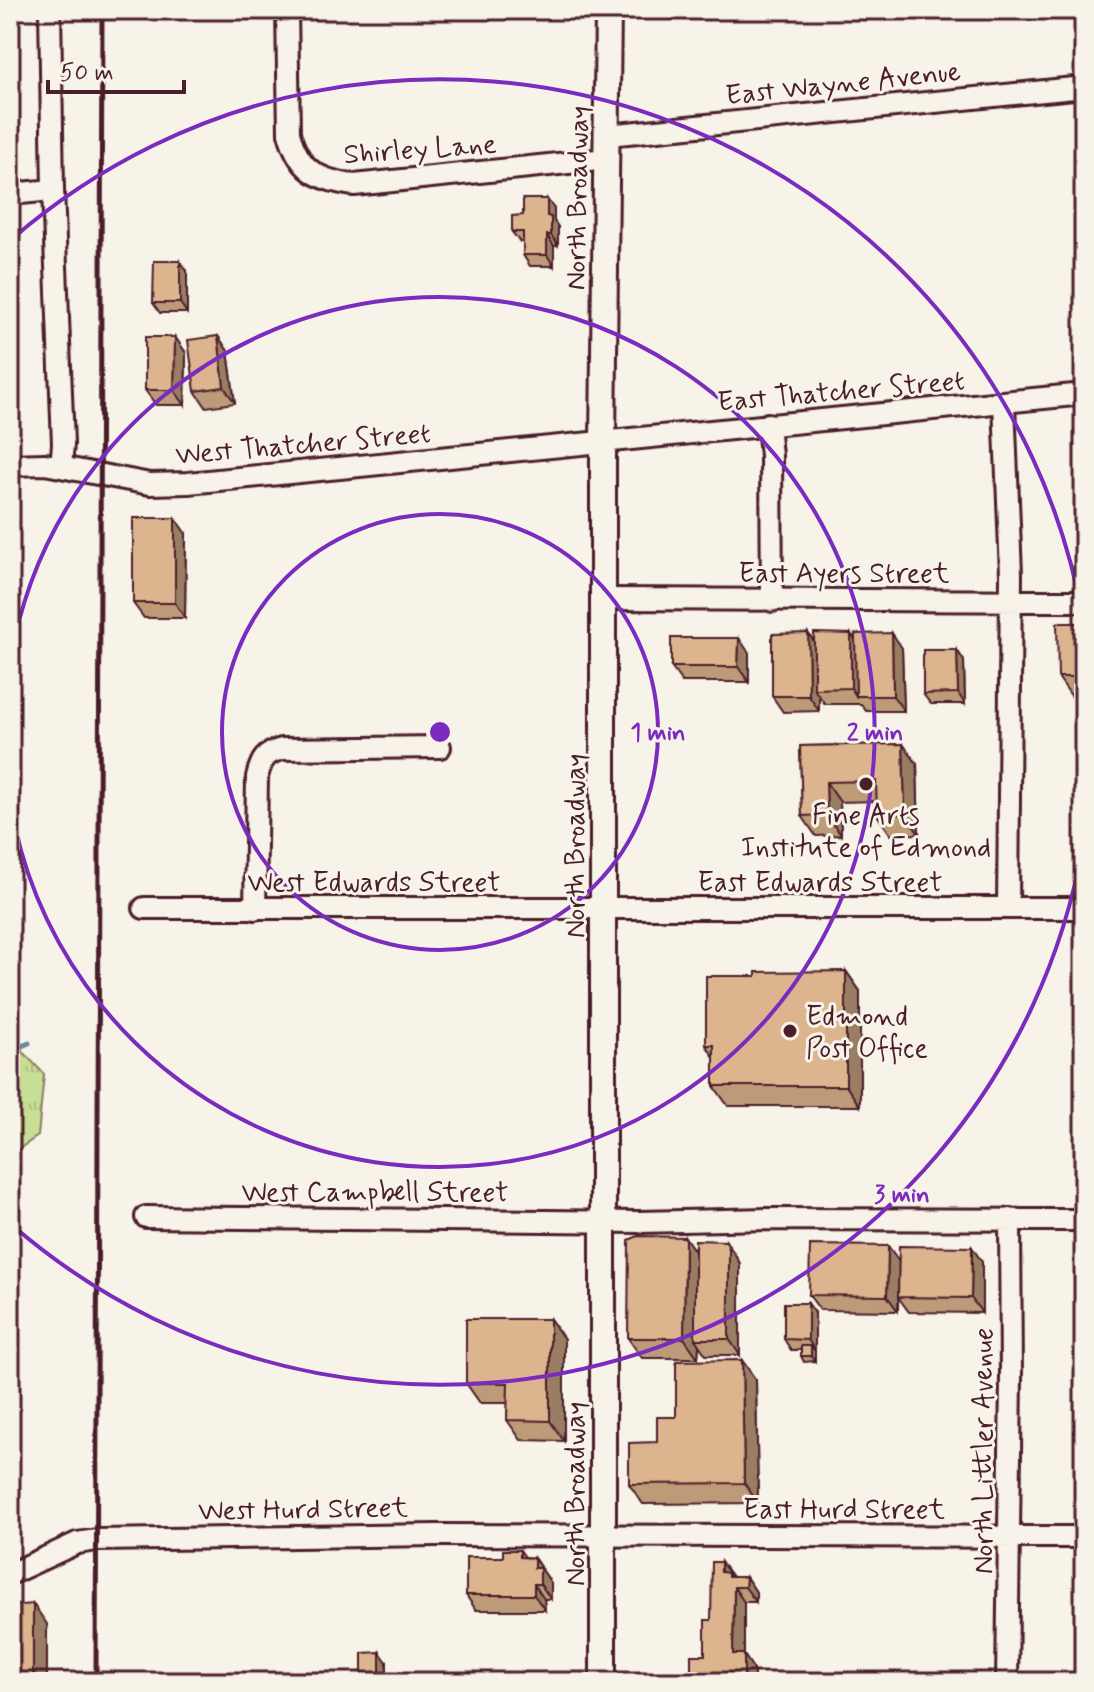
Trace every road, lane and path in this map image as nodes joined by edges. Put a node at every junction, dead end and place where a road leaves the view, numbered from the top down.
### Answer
1 (50, 10) edge
2 (287, 10) edge
3 (608, 10) edge
4 (1084, 87) edge
5 (608, 147) junction
6 (53, 190) junction
7 (10, 194) edge
8 (1084, 394) edge
9 (1004, 403) junction
10 (768, 424) junction
11 (603, 441) junction
12 (10, 465) edge
13 (61, 466) junction
14 (604, 599) junction
15 (772, 601) junction
16 (1011, 601) junction
17 (1084, 601) edge
18 (440, 747) dead end
19 (144, 908) dead end
20 (1008, 908) junction
21 (1084, 908) edge
22 (255, 909) junction
23 (604, 910) junction
24 (146, 1217) dead end
25 (1010, 1219) junction
26 (1084, 1220) edge
27 (604, 1221) junction
28 (604, 1536) junction
29 (1010, 1537) junction
30 (1084, 1537) edge
31 (10, 1574) edge
32 (603, 1682) edge
33 (1007, 1682) edge

1 - 6 street
2 - 5 street, Shirley Lane
3 - 5 main road, North Broadway
4 - 5 street, East Wayne Avenue
5 - 11 main road, North Broadway
6 - 7 street
6 - 13 street
8 - 9 street, East Thatcher Street
9 - 10 street, East Thatcher Street
9 - 16 street
10 - 11 street, East Thatcher Street
10 - 15 street
11 - 13 street, West Thatcher Street
11 - 14 main road, North Broadway
12 - 13 street, West Thatcher Street
14 - 15 street, East Ayers Street
14 - 23 main road, North Broadway
15 - 16 street, East Ayers Street
16 - 17 street, East Ayers Street
16 - 20 street
18 - 22 street
19 - 22 street, West Edwards Street
20 - 21 street, East Edwards Street
20 - 23 street, East Edwards Street
22 - 23 street, West Edwards Street
23 - 27 main road, North Broadway
24 - 27 street, West Campbell Street
25 - 26 street, West Campbell Street
25 - 27 street, West Campbell Street
25 - 29 street, North Littler Avenue
27 - 28 main road, North Broadway
28 - 29 street, East Hurd Street
28 - 31 street, West Hurd Street
28 - 32 main road, North Broadway
29 - 30 street, East Hurd Street
29 - 33 street, North Littler Avenue

